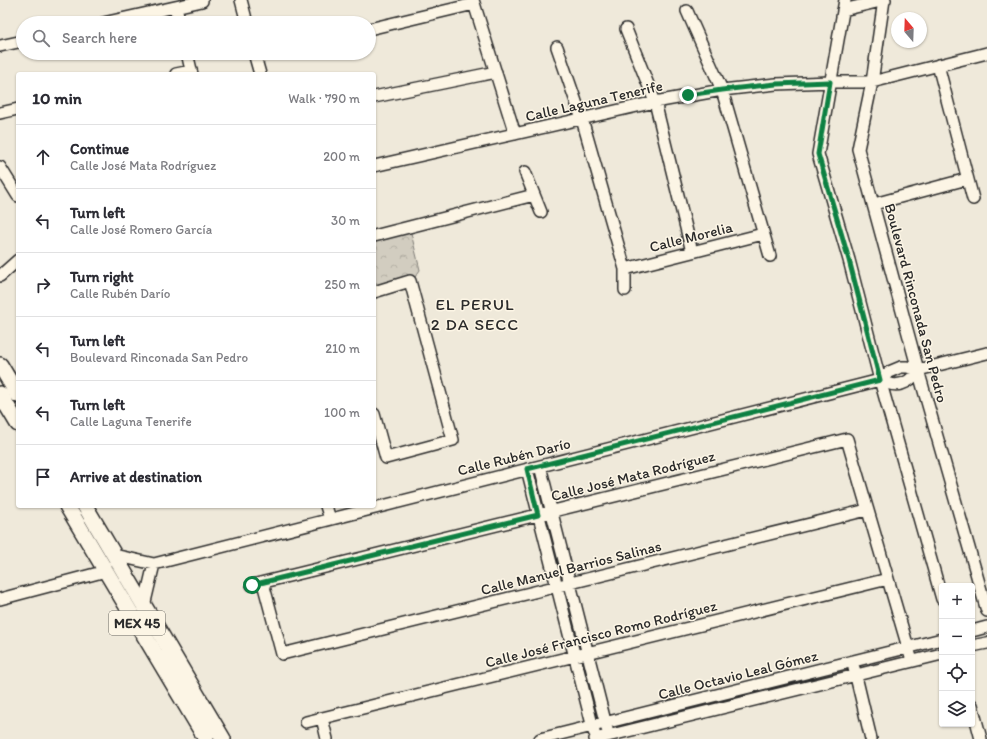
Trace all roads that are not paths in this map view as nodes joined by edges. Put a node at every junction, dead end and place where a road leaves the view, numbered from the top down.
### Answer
1 (241, 0) edge
2 (884, 0) edge
3 (202, 1) edge
4 (474, 2) edge
5 (844, 5) edge
6 (176, 6) junction
7 (686, 11) dead end
8 (133, 16) edge
9 (178, 16) edge
10 (245, 16) edge
11 (376, 27) edge
12 (626, 29) dead end
13 (16, 43) edge
14 (0, 46) edge
15 (557, 47) dead end
16 (987, 52) edge
17 (188, 60) edge
18 (256, 60) edge
19 (938, 65) junction
20 (191, 72) edge
21 (260, 72) edge
22 (496, 72) junction
23 (830, 82) junction
24 (872, 82) junction
25 (722, 90) junction
26 (376, 97) edge
27 (655, 102) junction
28 (16, 109) edge
29 (0, 113) edge
30 (582, 119) junction
31 (515, 134) junction
32 (376, 166) edge
33 (0, 167) edge
34 (525, 172) dead end
35 (13, 179) edge
36 (967, 179) junction
37 (16, 189) edge
38 (534, 195) junction
39 (973, 199) dead end
40 (874, 204) junction
41 (541, 212) dead end
42 (763, 234) junction
43 (376, 235) edge
44 (692, 252) junction
45 (770, 256) dead end
46 (16, 262) edge
47 (625, 269) junction
48 (0, 276) edge
49 (625, 290) dead end
50 (376, 291) edge
51 (987, 353) edge
52 (0, 365) edge
53 (918, 370) junction
54 (880, 380) junction
55 (16, 392) edge
56 (0, 394) edge
57 (16, 421) edge
58 (376, 421) edge
59 (540, 466) junction
60 (527, 469) junction
61 (376, 507) edge
62 (68, 508) edge
63 (85, 508) edge
64 (327, 508) edge
65 (373, 508) edge
66 (867, 510) junction
67 (552, 512) junction
68 (538, 515) junction
69 (330, 519) junction
70 (114, 555) junction
71 (154, 564) junction
72 (106, 571) junction
73 (888, 579) junction
74 (570, 583) junction
75 (557, 586) junction
76 (939, 588) edge
77 (0, 599) edge
78 (144, 606) junction
79 (987, 611) edge
80 (987, 627) edge
81 (975, 630) edge
82 (939, 640) edge
83 (987, 642) edge
84 (975, 645) edge
85 (908, 648) junction
86 (588, 653) junction
87 (282, 654) joint
88 (939, 655) edge
89 (574, 656) junction
90 (912, 661) junction
91 (853, 662) junction
92 (856, 675) junction
93 (975, 716) edge
94 (322, 718) junction
95 (306, 722) dead end
96 (605, 723) junction
97 (592, 726) junction
98 (609, 737) edge
99 (206, 739) edge
100 (223, 739) edge
101 (327, 739) edge
102 (540, 739) edge
103 (595, 739) edge
104 (871, 739) edge
105 (982, 739) edge

1 - 10 street
2 - 5 street
2 - 24 street, Boulevard Rinconada San Pedro
3 - 6 street
4 - 11 street
4 - 22 street
5 - 23 street
6 - 8 street
6 - 9 street
7 - 25 street
12 - 27 street
13 - 14 street
15 - 30 street
16 - 19 street, Calle Laguna Tenerife
17 - 20 street
18 - 21 street
19 - 24 street, Calle Laguna Tenerife
19 - 36 street
22 - 26 street
22 - 31 street
23 - 24 street, Calle Laguna Tenerife
23 - 25 street, Calle Laguna Tenerife
23 - 54 street
24 - 40 street, Boulevard Rinconada San Pedro
25 - 27 street, Calle Laguna Tenerife
25 - 42 street
27 - 30 street, Calle Laguna Tenerife
27 - 44 street
28 - 29 street
30 - 31 street, Calle Laguna Tenerife
30 - 47 street
31 - 32 street, Calle Laguna Tenerife
33 - 35 street
34 - 38 street
35 - 37 street
36 - 39 street
36 - 40 street
38 - 41 street
38 - 43 street
40 - 53 street, Boulevard Rinconada San Pedro
42 - 44 street, Calle Morelia
42 - 45 street
44 - 47 street, Calle Morelia
46 - 48 street
47 - 49 street
50 - 58 street
51 - 53 street, Calle Rubén Darío
52 - 55 highway
53 - 54 street, Calle Rubén Darío
53 - 54 street, Calle Rubén Darío
53 - 79 street, Boulevard Rinconada San Pedro
54 - 59 street, Calle Rubén Darío
54 - 76 street
56 - 57 highway
59 - 60 street, Calle Rubén Darío
59 - 67 street
60 - 61 street, Calle Rubén Darío
60 - 68 street
62 - 72 highway, MEX 45
63 - 70 highway, MEX 45
64 - 69 street
65 - 69 street, Calle Rubén Darío
66 - 67 street, Calle José Mata Rodríguez
66 - 73 street
66 - 74 street, Calle Manuel Barrios Salinas
67 - 68 street, Calle José Mata Rodríguez
67 - 74 street
68 - 75 street
68 - 87 street, Calle José Mata Rodríguez
69 - 71 street, Calle Rubén Darío
70 - 71 street, Calle Rubén Darío
70 - 78 highway, MEX 45
71 - 78 street
72 - 77 street
72 - 99 highway, MEX 45
73 - 85 street
73 - 86 street, Calle José Francisco Romo Rodríguez
74 - 75 street, Calle Manuel Barrios Salinas
74 - 86 street
75 - 87 street, Calle Manuel Barrios Salinas
75 - 89 street
78 - 100 highway, MEX 45
80 - 81 street
82 - 85 street, Calle Octavio Leal Gómez
83 - 84 street
85 - 90 street
85 - 91 street, Calle Octavio Leal Gómez
86 - 89 street, Calle José Francisco Romo Rodríguez
86 - 96 street
88 - 90 street, Calle Octavio Leal Gómez
89 - 94 street, Calle José Francisco Romo Rodríguez
89 - 97 street
90 - 92 street, Calle Octavio Leal Gómez
91 - 92 street
91 - 96 street, Calle Octavio Leal Gómez
92 - 98 street, Calle Octavio Leal Gómez
92 - 104 street
93 - 105 street
94 - 95 street, Calle José Francisco Romo Rodríguez
94 - 101 street
96 - 97 street, Calle Octavio Leal Gómez
96 - 98 street
97 - 102 street, Calle Octavio Leal Gómez
97 - 103 street
98 - 103 street, Calle Octavio Leal Gómez

